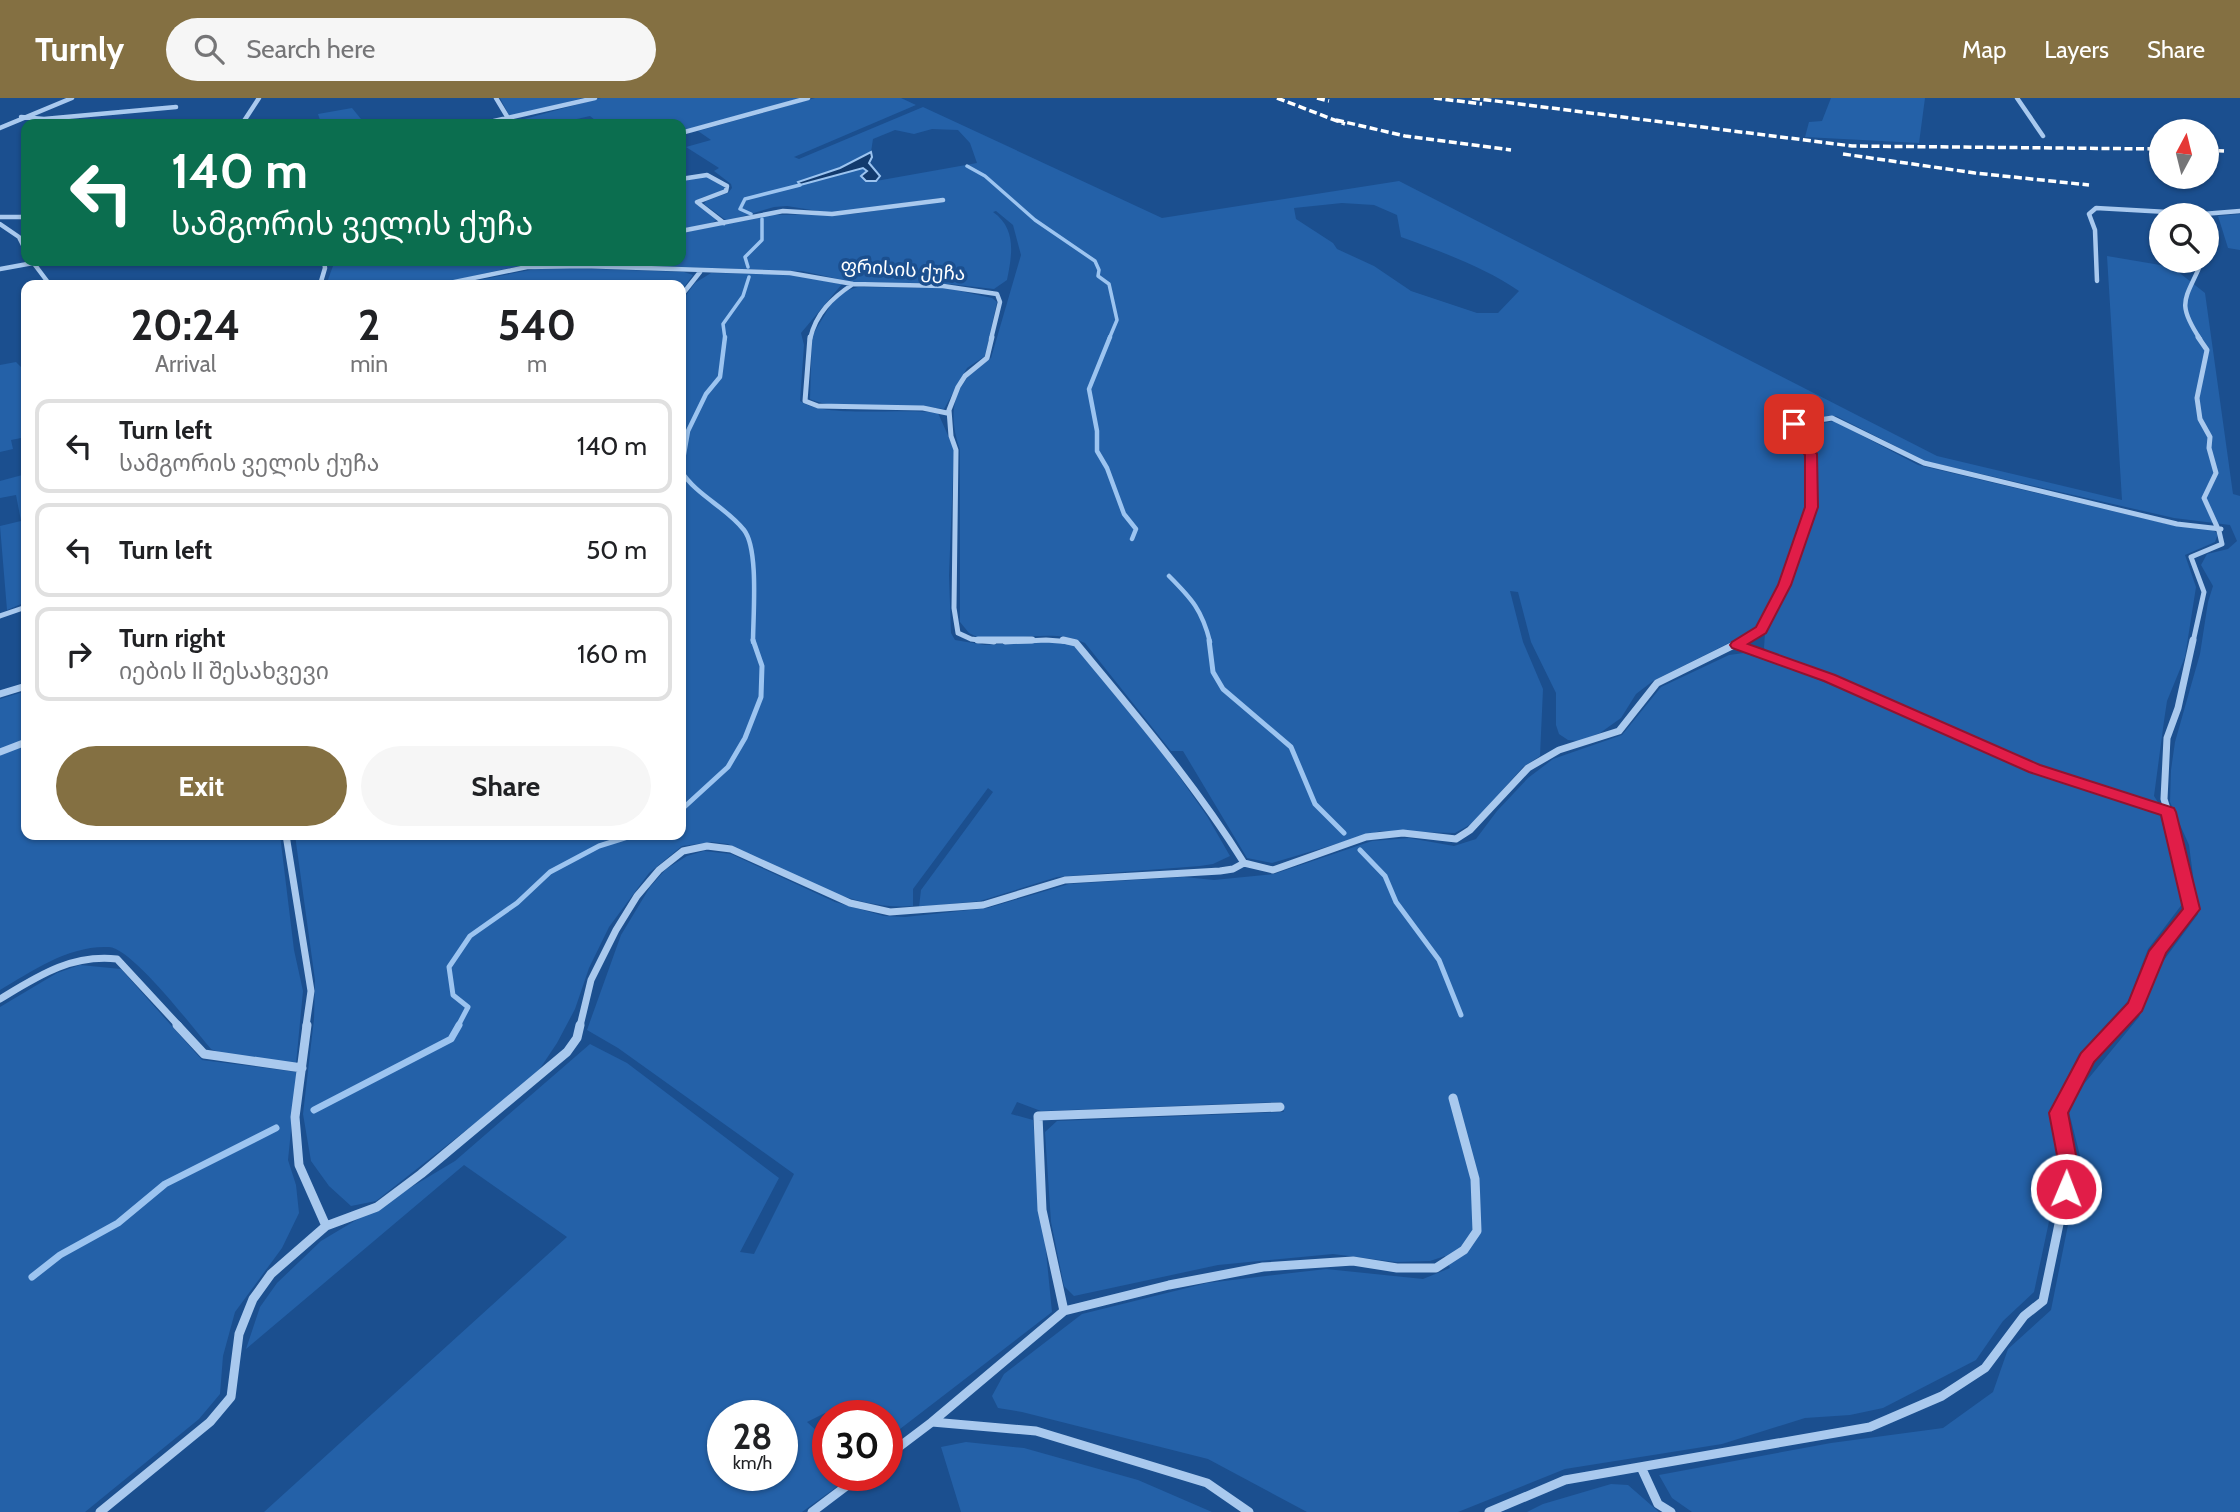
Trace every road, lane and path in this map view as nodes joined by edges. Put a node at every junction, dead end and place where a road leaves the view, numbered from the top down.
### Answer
1 (72, 98) edge
2 (259, 98) edge
3 (496, 98) edge
4 (595, 98) edge
5 (808, 98) edge
6 (2017, 98) edge
7 (176, 107) dead end
8 (21, 117) junction
9 (509, 118) joint
10 (245, 119) edge
11 (0, 128) edge
12 (686, 132) edge
13 (2043, 136) dead end
14 (686, 178) edge
15 (943, 200) dead end
16 (2149, 210) edge
17 (2240, 211) edge
18 (2219, 213) edge
19 (0, 217) edge
20 (21, 217) edge
21 (724, 223) junction
22 (0, 224) edge
23 (686, 230) edge
24 (21, 241) edge
25 (21, 264) edge
26 (35, 266) edge
27 (538, 266) edge
28 (565, 266) edge
29 (0, 269) edge
30 (700, 272) junction
31 (2197, 273) edge
32 (46, 280) edge
33 (466, 280) edge
34 (2097, 281) dead end
35 (853, 285) junction
36 (686, 290) edge
37 (947, 413) junction
38 (2221, 529) junction
39 (21, 609) edge
40 (0, 615) edge
41 (1737, 645) junction
42 (21, 688) edge
43 (0, 694) edge
44 (21, 743) edge
45 (0, 752) edge
46 (2168, 812) junction
47 (287, 840) edge
48 (1244, 863) junction
49 (0, 999) edge
50 (302, 1069) junction
51 (1453, 1098) dead end
52 (1280, 1107) dead end
53 (326, 1226) junction
54 (1064, 1311) junction
55 (932, 1422) junction
56 (903, 1443) edge
57 (1641, 1467) junction
58 (840, 1491) edge
59 (100, 1512) edge
60 (812, 1512) edge
61 (1249, 1512) edge
62 (1489, 1512) edge
63 (1671, 1512) edge

1 - 8 street
2 - 10 street
3 - 9 street
4 - 9 street
5 - 12 street
6 - 13 street
7 - 8 street
8 - 11 street
14 - 21 street
15 - 21 street
16 - 34 street
17 - 18 street
19 - 20 street
21 - 23 street
22 - 24 street
25 - 29 street
26 - 32 street
27 - 33 street, ფრისის ქუჩა
28 - 30 street, ფრისის ქუჩა
30 - 35 street, ფრისის ქუჩა
30 - 36 street
31 - 38 street
35 - 37 street
35 - 37 street, ფრისის ქუჩა
37 - 48 street
38 - 41 street
38 - 46 street
39 - 40 street
41 - 46 street
41 - 48 street
42 - 43 street
44 - 45 street
46 - 57 street
47 - 50 street
48 - 53 street
49 - 50 street
50 - 53 street
51 - 54 street
52 - 54 street
53 - 59 street
54 - 55 street
55 - 56 street
55 - 61 street
57 - 62 street
57 - 63 street
58 - 60 street

